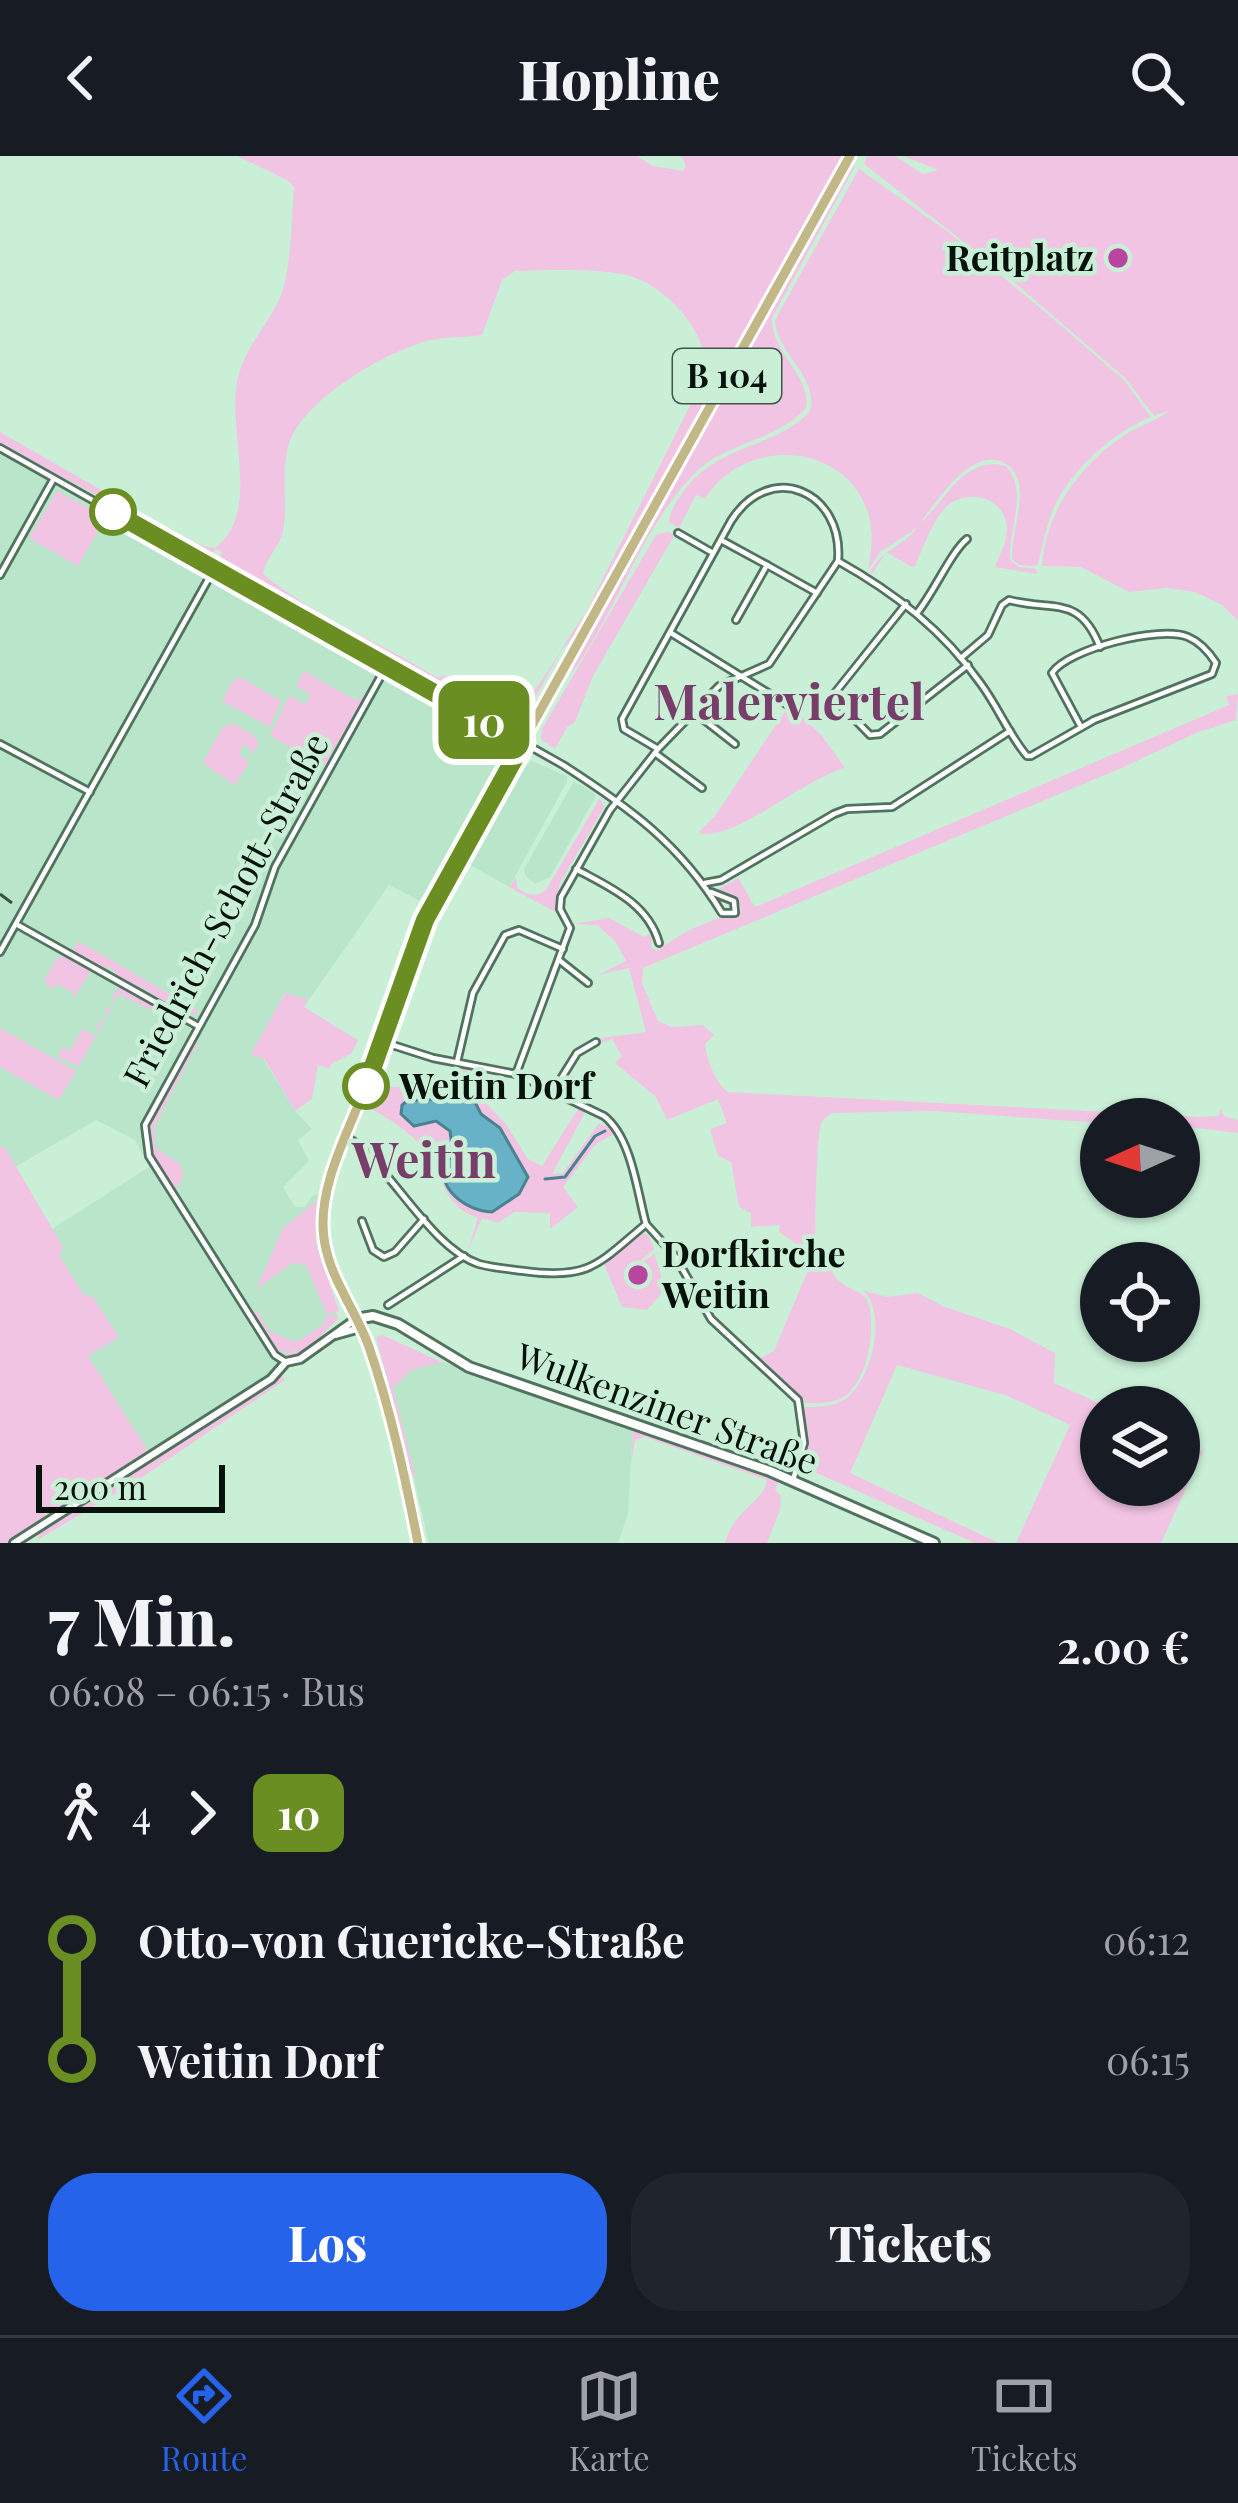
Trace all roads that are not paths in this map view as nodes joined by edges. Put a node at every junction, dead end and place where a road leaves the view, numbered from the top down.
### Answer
1 (850, 156) edge
2 (0, 448) edge
3 (54, 479) junction
4 (678, 533) dead end
5 (967, 539) dead end
6 (721, 540) junction
7 (713, 554) junction
8 (838, 561) junction
9 (767, 565) junction
10 (214, 568) junction
11 (0, 575) edge
12 (818, 593) junction
13 (906, 604) junction
14 (917, 613) junction
15 (736, 620) dead end
16 (670, 634) junction
17 (1100, 646) junction
18 (962, 658) junction
19 (387, 664) junction
20 (968, 665) junction
21 (744, 675) junction
22 (791, 707) dead end
23 (694, 712) junction
24 (1082, 727) junction
25 (1010, 731) junction
26 (523, 743) junction
27 (0, 744) edge
28 (735, 744) dead end
29 (657, 751) junction
30 (702, 788) dead end
31 (90, 792) junction
32 (617, 800) junction
33 (576, 868) junction
34 (705, 883) junction
35 (711, 892) dead end
36 (16, 924) junction
37 (659, 943) dead end
38 (563, 950) junction
39 (0, 952) edge
40 (559, 960) junction
41 (588, 983) dead end
42 (198, 1026) junction
43 (380, 1041) junction
44 (596, 1042) dead end
45 (457, 1062) junction
46 (516, 1074) junction
47 (554, 1090) junction
48 (346, 1136) junction
49 (424, 1219) junction
50 (362, 1221) dead end
51 (646, 1224) junction
52 (464, 1255) junction
53 (388, 1305) dead end
54 (358, 1324) junction
55 (286, 1362) junction
56 (793, 1480) junction
57 (14, 1543) edge
58 (418, 1543) edge
59 (934, 1543) edge

1 - 26 main road, B 104
2 - 3 street
3 - 10 street
3 - 11 street
4 - 7 street
5 - 14 street
6 - 7 street
6 - 8 street
6 - 9 street
7 - 16 street
8 - 12 street
8 - 13 street
9 - 12 street
9 - 15 street
10 - 19 street
10 - 31 street
12 - 21 street
13 - 14 street
13 - 20 street
14 - 18 street
16 - 21 street
16 - 29 street
17 - 18 street
17 - 24 street
17 - 24 street
18 - 20 street
19 - 26 street
19 - 42 street, Friedrich-Schott-Straße
20 - 25 street
21 - 22 street
21 - 23 street
23 - 28 street
23 - 29 street
24 - 25 street
25 - 34 street
26 - 32 street
26 - 43 main road, B 104
27 - 31 street
29 - 30 street
29 - 32 street
31 - 36 street
32 - 33 street
32 - 34 street
33 - 37 street
33 - 38 street
34 - 35 street
36 - 39 street
36 - 42 street
38 - 40 street
38 - 45 street
40 - 41 street
40 - 46 street
42 - 55 street, Friedrich-Schott-Straße
43 - 45 street
43 - 48 main road, B 104
44 - 47 street
45 - 46 street
46 - 47 street
47 - 51 street
48 - 49 street
48 - 54 main road, B 104
49 - 50 street
49 - 52 street
51 - 52 street
51 - 56 street
52 - 53 street
54 - 55 street
54 - 56 main road, Wulkenziner Straße
54 - 58 main road, B 104
55 - 57 street
56 - 59 main road, Wulkenziner Straße

